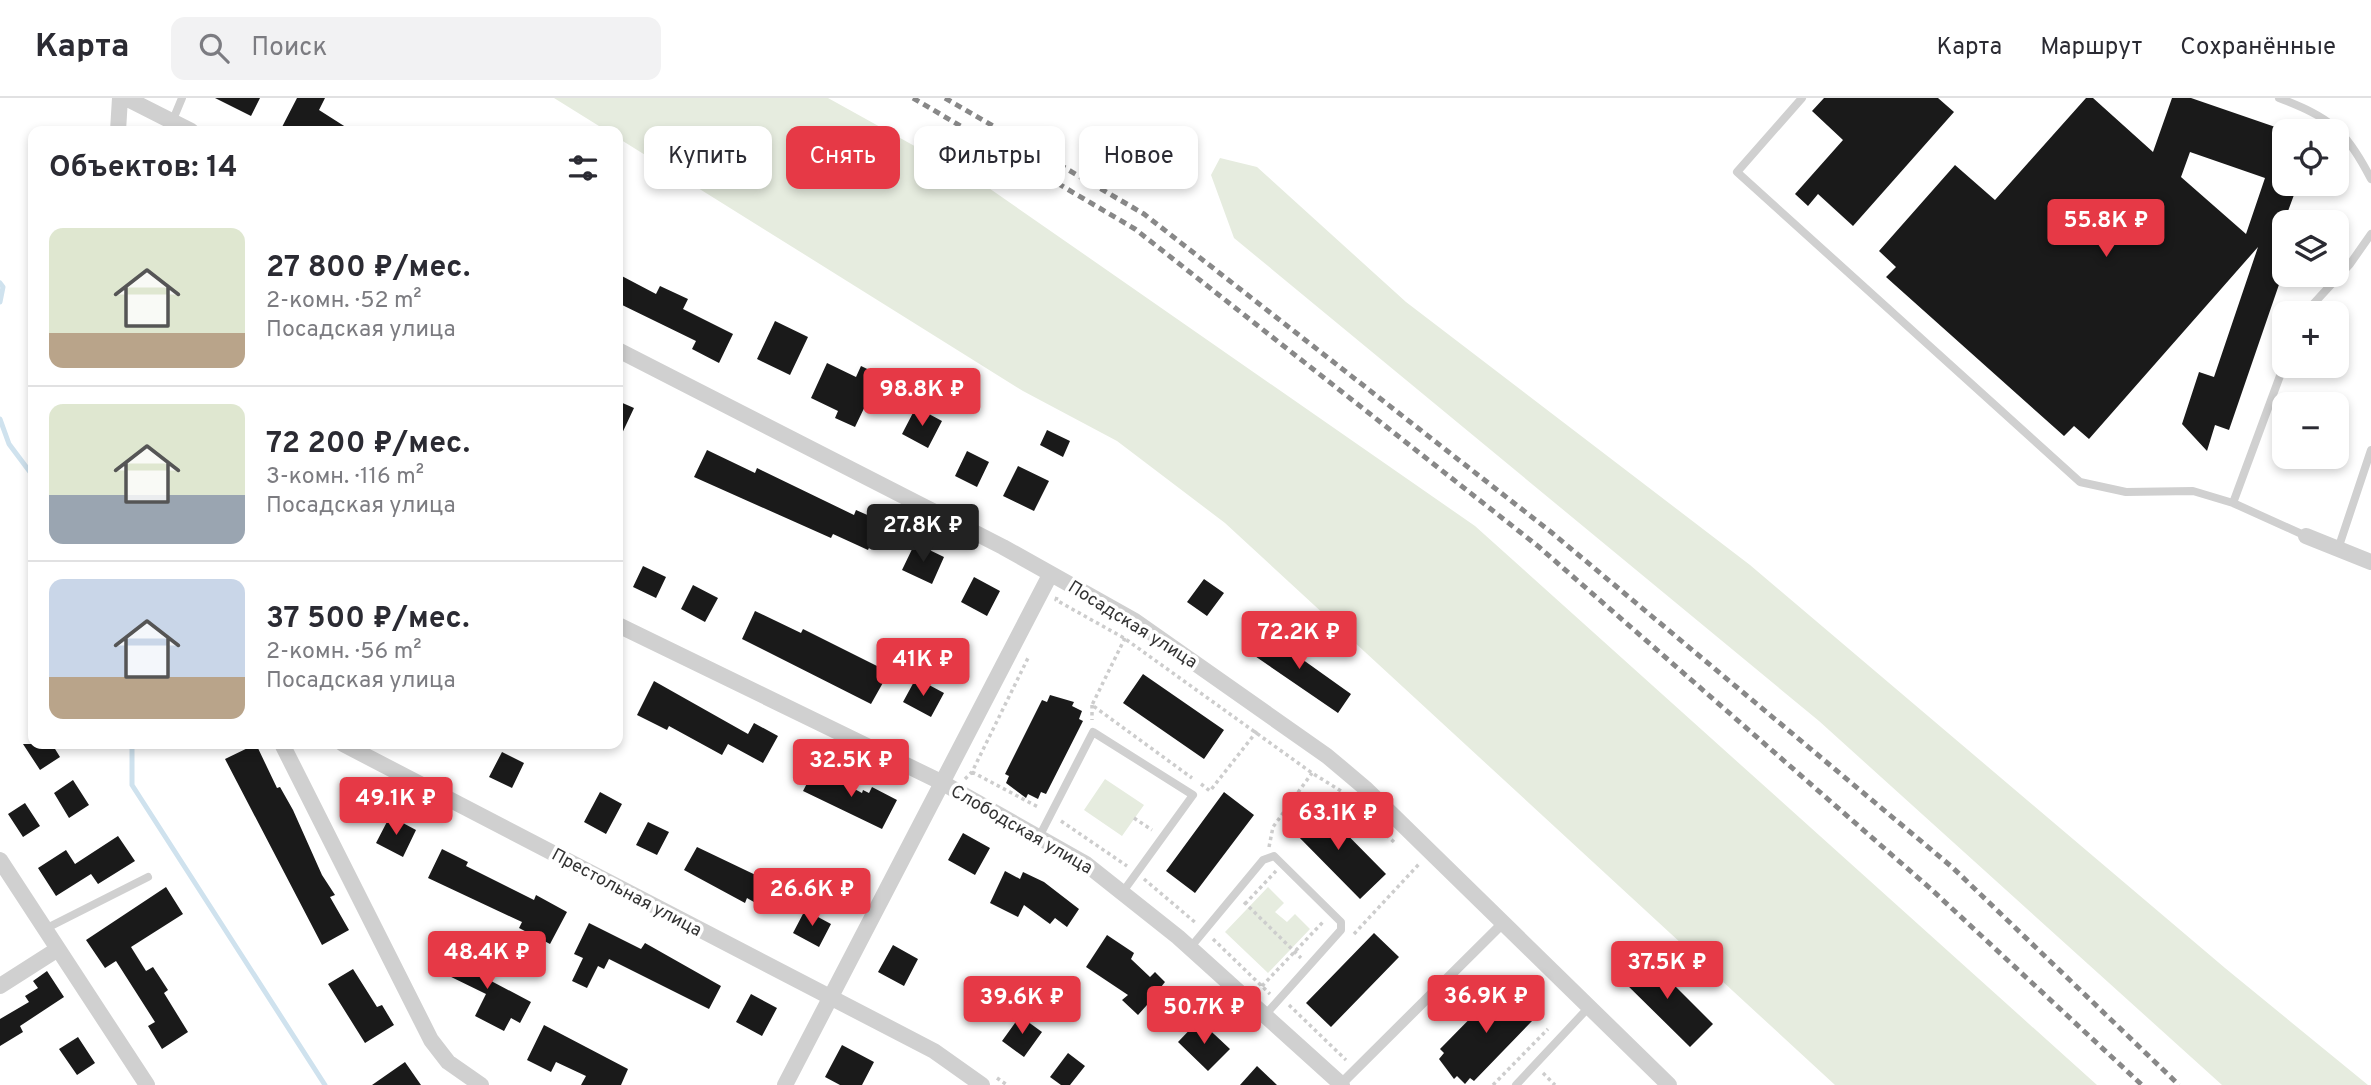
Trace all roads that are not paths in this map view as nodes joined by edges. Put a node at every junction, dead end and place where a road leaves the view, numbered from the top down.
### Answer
1 (123, 98) edge
2 (182, 98) edge
3 (1802, 98) edge
4 (2279, 98) edge
5 (172, 122) junction
6 (119, 126) edge
7 (180, 126) edge
8 (2371, 179) edge
9 (2371, 234) edge
10 (2316, 301) edge
11 (623, 353) edge
12 (2279, 378) edge
13 (2371, 450) edge
14 (2233, 503) junction
15 (2306, 536) joint
16 (2339, 548) junction
17 (2371, 562) edge
18 (1050, 575) junction
19 (623, 627) edge
20 (285, 749) edge
21 (354, 749) edge
22 (941, 782) junction
23 (1039, 837) junction
24 (0, 860) edge
25 (148, 877) dead end
26 (1122, 893) junction
27 (1503, 923) junction
28 (45, 929) junction
29 (58, 948) junction
30 (1190, 948) junction
31 (0, 986) edge
32 (830, 999) junction
33 (1589, 1007) junction
34 (1263, 1016) junction
35 (1341, 1084) edge
36 (147, 1085) edge
37 (481, 1085) edge
38 (785, 1085) edge
39 (982, 1085) edge
40 (1516, 1085) edge
41 (1669, 1085) edge

1 - 5 street
1 - 6 street
2 - 5 lane
3 - 14 lane
4 - 8 lane
5 - 7 street
9 - 10 lane
11 - 18 street, Посадская улица
12 - 14 lane
13 - 16 lane
14 - 15 lane
15 - 16 street
16 - 17 street
18 - 22 street
18 - 27 street, Посадская улица
19 - 22 street, Слободская улица
20 - 37 street
21 - 32 street, Престольная улица
22 - 23 street, Слободская улица
22 - 32 street
23 - 26 street, Слободская улица
23 - 26 lane
24 - 28 street
25 - 28 lane
26 - 30 street, Слободская улица
27 - 33 street, Посадская улица
27 - 35 street
28 - 29 street
29 - 31 street
29 - 36 street
30 - 34 street, Слободская улица
30 - 34 lane
32 - 38 street
32 - 39 street, Престольная улица
33 - 40 lane
33 - 41 street, Посадская улица
34 - 35 street, Слободская улица

